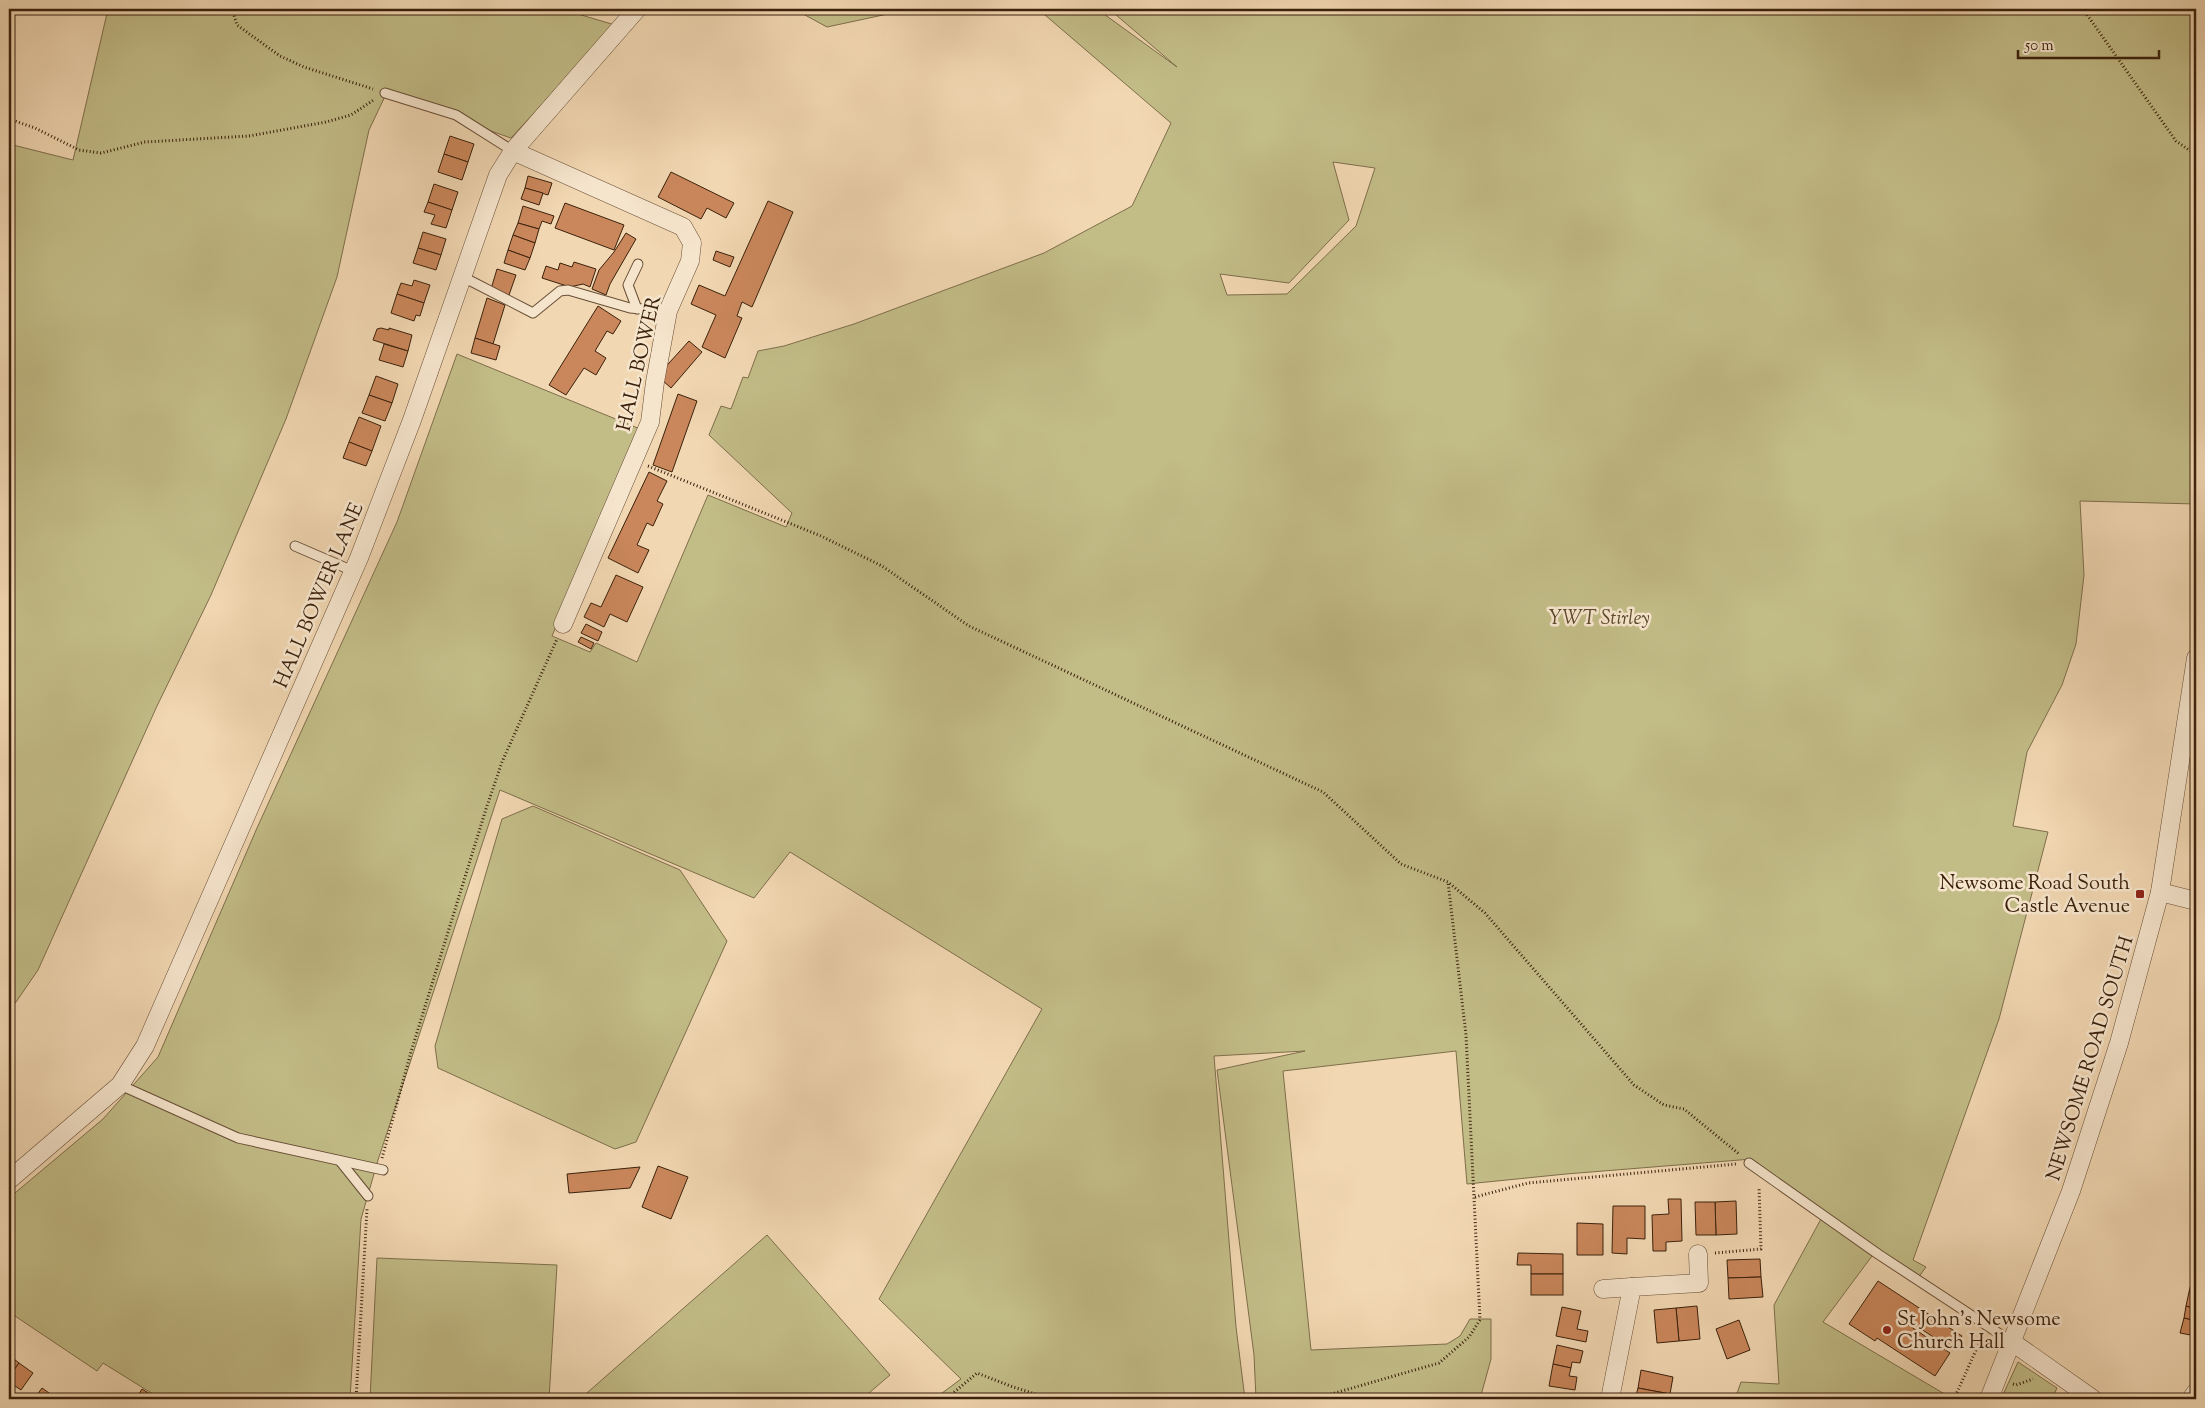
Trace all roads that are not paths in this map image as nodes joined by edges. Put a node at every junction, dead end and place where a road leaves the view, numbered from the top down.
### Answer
1 (637, 9) edge
2 (385, 93) road end
3 (513, 151) junction
4 (638, 264) dead end
5 (463, 277) junction
6 (637, 308) junction
7 (668, 311) junction
8 (295, 546) dead end
9 (353, 571) junction
10 (563, 624) road end
11 (2196, 658) edge
12 (2160, 892) junction
13 (2196, 901) edge
14 (120, 1085) junction
15 (340, 1161) junction
16 (1749, 1162) road end
17 (381, 1170) road end
18 (9, 1180) edge
19 (368, 1196) road end
20 (1698, 1254) road end
21 (1632, 1287) junction
22 (1603, 1289) dead end
23 (2012, 1342) junction
24 (2196, 1392) edge
25 (1610, 1399) edge
26 (1989, 1399) edge
27 (2093, 1399) edge
28 (2191, 1399) edge

1 - 3 street, HALL BOWER LANE
2 - 3 lane
3 - 5 street, HALL BOWER LANE
3 - 7 street, HALL BOWER
4 - 6 lane
5 - 6 lane
5 - 9 street, HALL BOWER LANE
6 - 7 lane
7 - 10 street, HALL BOWER
8 - 9 lane
9 - 14 street, HALL BOWER LANE
11 - 12 street, NEWSOME ROAD SOUTH
12 - 13 street
12 - 23 street, NEWSOME ROAD SOUTH
14 - 15 lane
14 - 18 street, HALL BOWER LANE
15 - 17 lane
15 - 19 lane
16 - 23 lane
20 - 21 street
21 - 22 street
21 - 25 street
23 - 26 street, NEWSOME ROAD SOUTH
23 - 27 street
24 - 28 street

